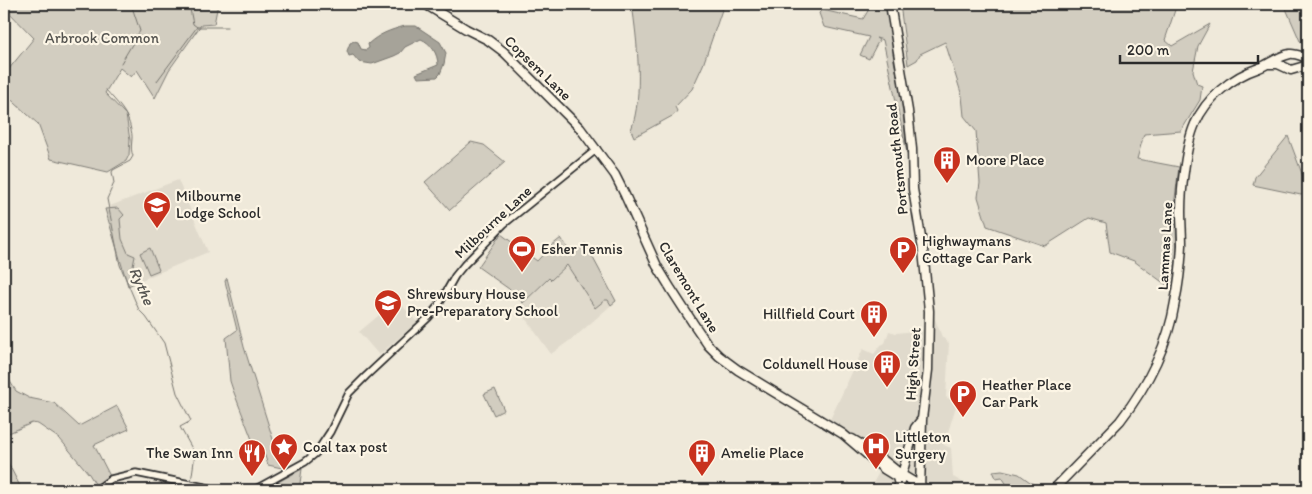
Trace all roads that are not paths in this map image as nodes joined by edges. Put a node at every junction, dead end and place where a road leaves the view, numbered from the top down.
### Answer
1 (425, 4) edge
2 (890, 4) edge
3 (1297, 55) junction
4 (1286, 56) junction
5 (1308, 58) edge
6 (1270, 64) junction
7 (1308, 65) edge
8 (1285, 66) junction
9 (1299, 67) junction
10 (597, 149) junction
11 (929, 311) joint
12 (922, 419) junction
13 (848, 437) junction
14 (902, 475) junction
15 (264, 488) edge
16 (899, 488) edge
17 (923, 489) edge
18 (96, 490) edge
19 (219, 490) edge
20 (254, 490) edge
21 (1053, 490) edge

1 - 10 main road, Copsem Lane
2 - 11 main road, Portsmouth Road
3 - 4 main road
3 - 5 main road
3 - 9 main road
4 - 6 main road, Lammas Lane
4 - 8 main road
6 - 8 main road, Lammas Lane
6 - 21 main road, Lammas Lane
7 - 9 main road
8 - 9 main road
10 - 13 main road, Claremont Lane
10 - 15 street, Milbourne Lane
11 - 12 main road, High Street
12 - 14 main road, High Street
12 - 17 main road, High Street
13 - 14 main road, Claremont Lane
13 - 16 main road, Claremont Lane
14 - 16 main road, High Street
14 - 17 main road, Claremont Lane
15 - 20 street, Milbourne Lane
18 - 19 street

